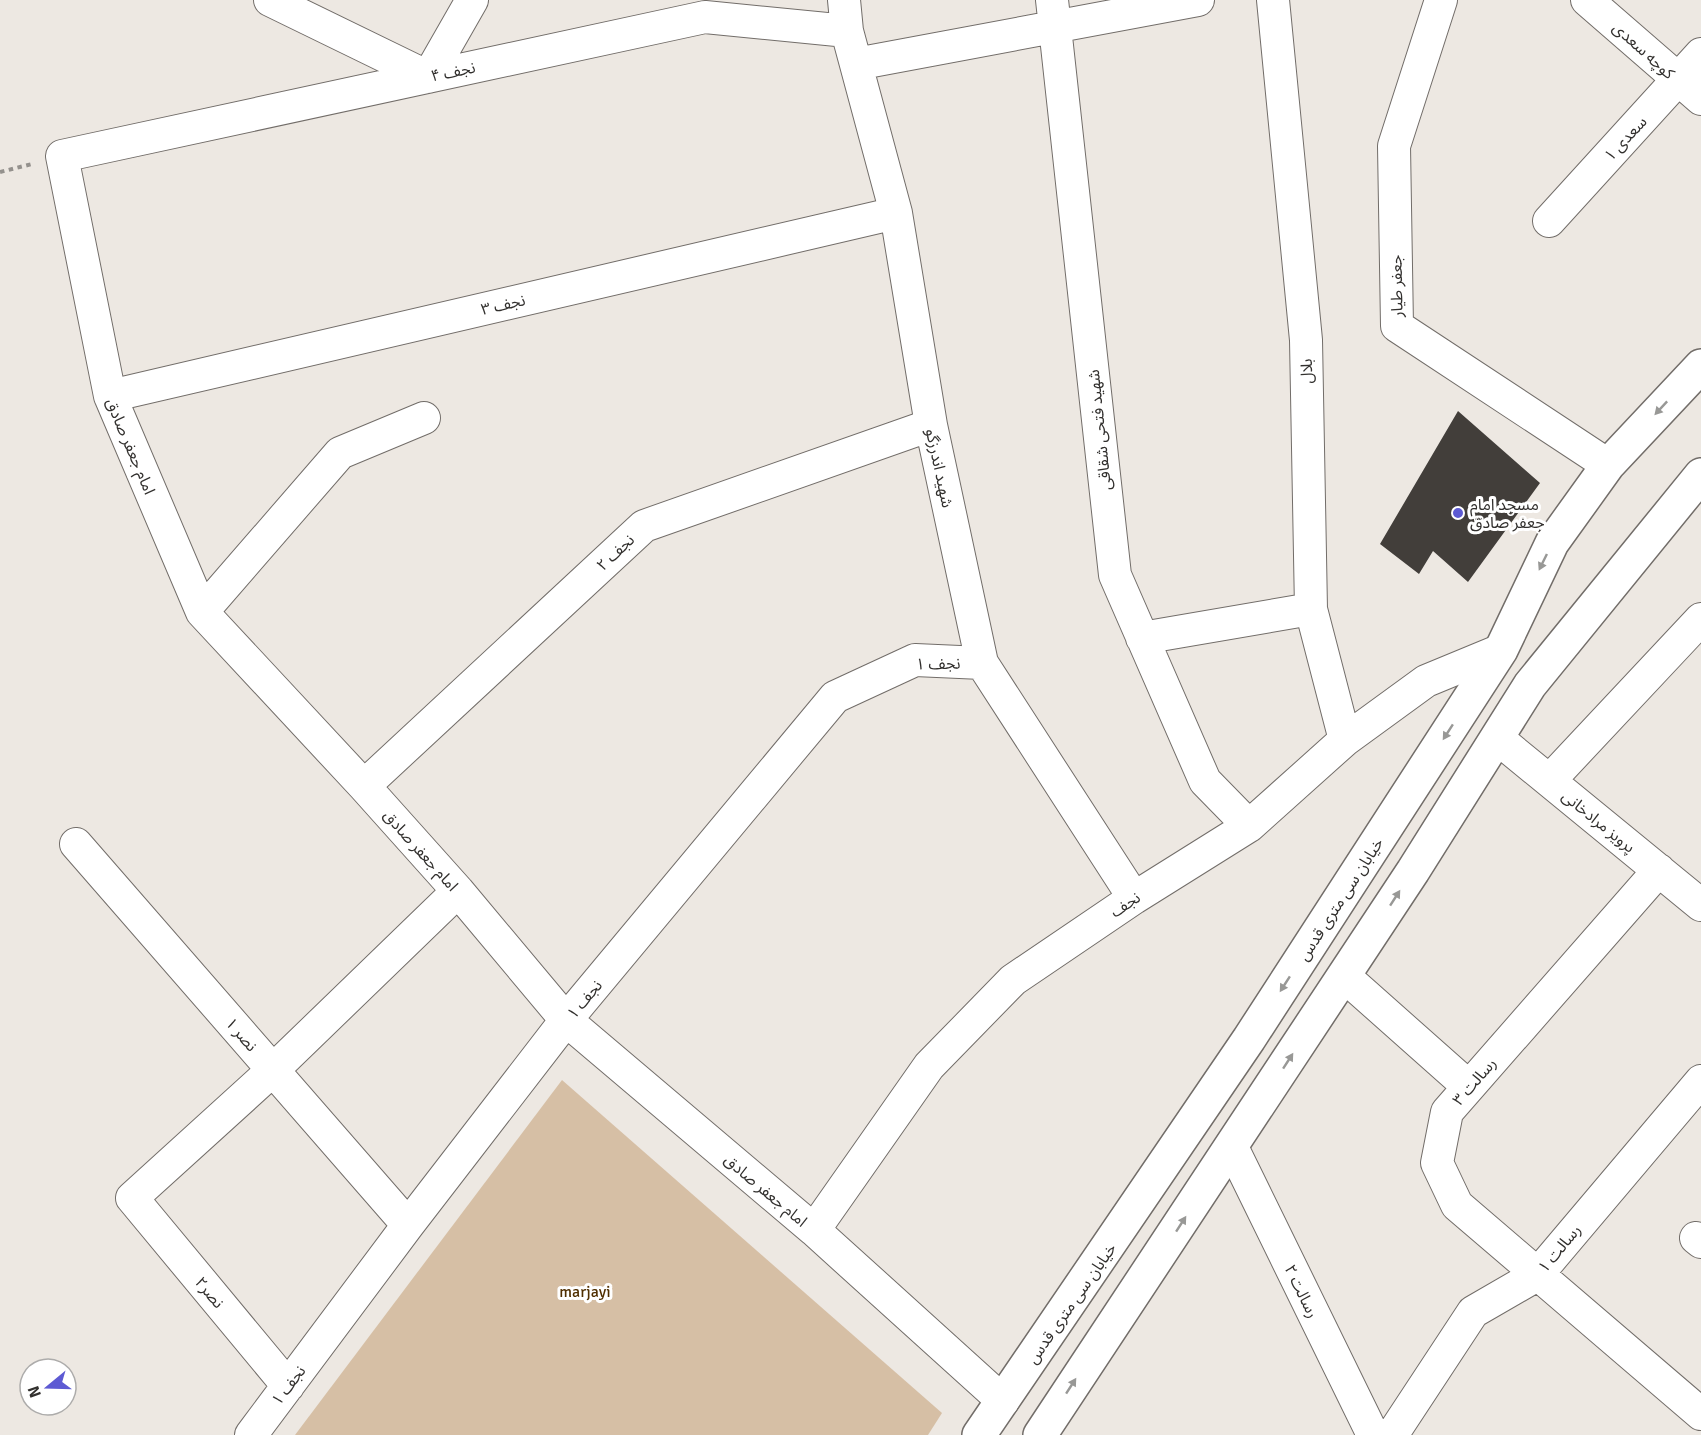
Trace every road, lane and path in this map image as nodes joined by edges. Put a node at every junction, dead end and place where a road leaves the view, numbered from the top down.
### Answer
1 (270, 0) edge
2 (472, 0) edge
3 (1198, 0) edge
4 (1273, 0) edge
5 (1441, 0) edge
6 (1587, 0) edge
7 (704, 9) edge
8 (1053, 14) edge
9 (845, 15) edge
10 (1701, 54) edge
11 (856, 64) junction
12 (428, 77) junction
13 (1690, 90) edge
14 (62, 156) joint
15 (896, 213) junction
16 (1549, 221) dead end
17 (1701, 366) edge
18 (110, 396) junction
19 (424, 418) dead end
20 (931, 424) junction
21 (1608, 465) junction
22 (1701, 475) edge
23 (1311, 609) junction
24 (202, 612) junction
25 (1701, 619) edge
26 (1142, 638) junction
27 (1501, 650) junction
28 (982, 663) junction
29 (1497, 738) junction
30 (1344, 740) junction
31 (1550, 780) junction
32 (364, 786) junction
33 (1249, 826) junction
34 (76, 844) dead end
35 (1659, 870) junction
36 (458, 891) junction
37 (1134, 898) junction
38 (1701, 904) edge
39 (1344, 976) junction
40 (566, 1020) junction
41 (273, 1070) junction
42 (1701, 1081) edge
43 (1469, 1087) junction
44 (1232, 1147) junction
45 (408, 1224) junction
46 (814, 1230) junction
47 (1537, 1275) junction
48 (288, 1386) junction
49 (1003, 1401) junction
50 (1701, 1414) edge
51 (251, 1435) edge
52 (979, 1435) edge
53 (1040, 1435) edge
54 (1373, 1435) edge
55 (1392, 1435) edge

1 - 12 street
2 - 12 street
3 - 8 street
4 - 23 street, بلال
5 - 21 street, جعفر طیار
6 - 13 street, کوچه سعدی
7 - 9 street, نجف ۴
7 - 12 street, نجف ۴
8 - 11 street
8 - 26 street, شهید فتحی شقاقی
9 - 11 street, شهید اندرزگو
10 - 13 street, سعدی ۱
11 - 15 street, شهید اندرزگو
12 - 14 street, نجف ۴
13 - 16 street, سعدی ۱
14 - 18 street, امام جعفر صادق
15 - 18 street, نجف ۳
15 - 20 street, شهید اندرزگو
17 -> 21 main road, خیابان سی متری قدس
18 - 24 street, امام جعفر صادق
19 - 24 street
20 - 28 street, شهید اندرزگو
20 - 32 street, نجف ۲
21 -> 27 main road, خیابان سی متری قدس
22 - 29 main road
23 - 26 street
23 - 30 street, بلال
24 - 32 street, امام جعفر صادق
25 - 31 street
26 - 33 street, شهید فتحی شقاقی
27 - 30 street, نجف
27 -> 49 main road, خیابان سی متری قدس
28 - 37 street, شهید اندرزگو
28 - 40 street, نجف ۱
29 - 31 street, پرویز مرادخانی
39 -> 29 main road
30 - 33 street, نجف
31 - 35 street, پرویز مرادخانی
32 - 36 street, امام جعفر صادق
33 - 37 street, نجف
34 - 41 street, نصر ۱
35 - 38 street, پرویز مرادخانی
35 - 43 street, رسالت ۳
36 - 40 street, امام جعفر صادق
36 - 41 street
37 - 46 street, نجف
39 - 43 street
44 -> 39 main road
40 - 45 street, نجف ۱
40 - 46 street, امام جعفر صادق
41 - 45 street, نصر ۱
41 - 48 street, نصر۲
42 - 47 street, رسالت ۱
43 - 47 street, رسالت ۳
53 -> 44 main road
44 - 54 street, رسالت ۲
45 - 48 street, نجف ۱
46 - 49 street, امام جعفر صادق
47 - 50 street, رسالت ۳
47 - 55 street, رسالت ۱
48 - 51 street, نجف ۱
49 - 52 main road, خیابان سی متری قدس

